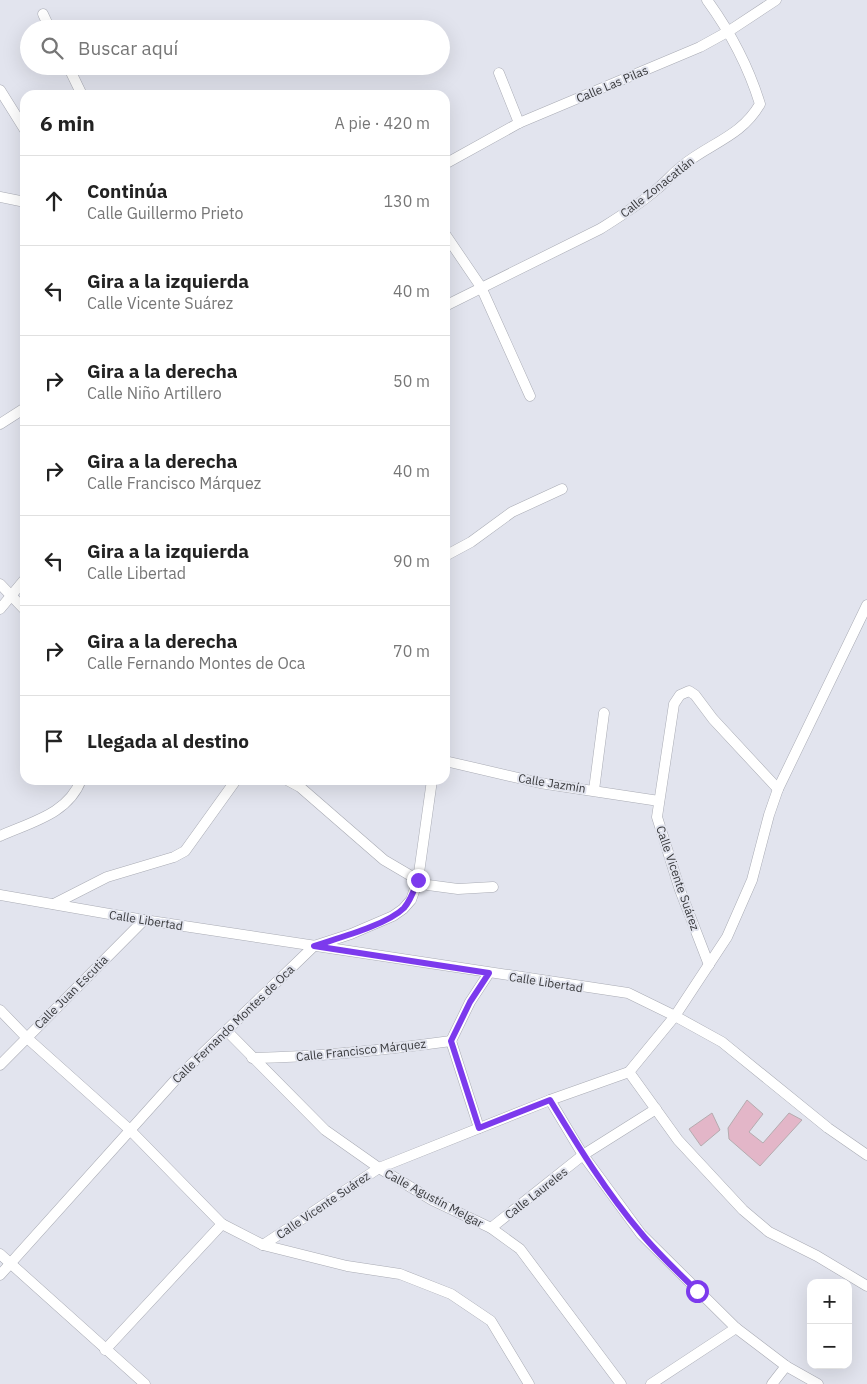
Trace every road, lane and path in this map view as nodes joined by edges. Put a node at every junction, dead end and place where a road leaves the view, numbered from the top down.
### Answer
1 (707, 0) edge
2 (776, 0) edge
3 (43, 14) dead end
4 (46, 20) edge
5 (729, 31) junction
6 (499, 73) dead end
7 (72, 75) edge
8 (0, 90) edge
9 (80, 90) edge
10 (20, 122) edge
11 (519, 123) junction
12 (450, 161) edge
13 (0, 197) edge
14 (20, 201) edge
15 (450, 241) edge
16 (481, 287) junction
17 (450, 303) edge
18 (530, 396) dead end
19 (20, 411) edge
20 (0, 424) edge
21 (562, 489) dead end
22 (450, 553) edge
23 (0, 584) edge
24 (20, 586) edge
25 (12, 596) junction
26 (20, 605) edge
27 (867, 605) edge
28 (0, 609) edge
29 (604, 713) dead end
30 (450, 762) edge
31 (79, 785) edge
32 (232, 785) edge
33 (303, 785) edge
34 (431, 785) edge
35 (594, 790) junction
36 (778, 790) junction
37 (659, 801) junction
38 (0, 836) edge
39 (418, 880) junction
40 (493, 887) dead end
41 (0, 895) edge
42 (54, 904) junction
43 (144, 920) junction
44 (314, 946) junction
45 (708, 968) junction
46 (489, 973) junction
47 (0, 1010) edge
48 (675, 1016) junction
49 (226, 1030) junction
50 (26, 1037) junction
51 (451, 1041) junction
52 (252, 1058) junction
53 (0, 1065) edge
54 (629, 1072) junction
55 (550, 1100) junction
56 (656, 1109) junction
57 (479, 1128) junction
58 (129, 1129) junction
59 (583, 1155) junction
60 (867, 1156) edge
61 (379, 1168) junction
62 (222, 1224) junction
63 (491, 1228) junction
64 (263, 1245) junction
65 (0, 1254) edge
66 (11, 1265) junction
67 (0, 1275) edge
68 (867, 1286) edge
69 (736, 1328) junction
70 (105, 1350) junction
71 (786, 1366) junction
72 (146, 1384) edge
73 (529, 1384) edge
74 (621, 1384) edge
75 (651, 1384) edge
76 (772, 1384) edge
77 (818, 1384) edge

1 - 5 street
2 - 5 street, Calle Las Pilas
3 - 4 street
5 - 11 street, Calle Las Pilas
5 - 16 street, Calle Zonacatlán
6 - 11 street
7 - 9 street
8 - 10 street
11 - 12 street, Calle Las Pilas
13 - 14 street
15 - 16 street
16 - 17 street, Calle Zonacatlán
16 - 18 street
19 - 20 street
21 - 22 street
23 - 25 street
24 - 25 street
25 - 26 street
25 - 28 street
27 - 36 street
29 - 35 street
30 - 35 street, Calle Jazmín
31 - 38 street
32 - 42 street
33 - 39 street
34 - 39 street, Calle Fernando Montes de Oca
35 - 37 street, Calle Jazmín
36 - 37 street, Calle Vicente Suárez
36 - 45 street
37 - 45 street, Calle Vicente Suárez
39 - 40 street
39 - 44 street, Calle Fernando Montes de Oca
41 - 42 street, Calle Libertad
42 - 43 street, Calle Libertad
43 - 44 street, Calle Libertad
43 - 50 street, Calle Juan Escutia
44 - 46 street, Calle Libertad
44 - 49 street, Calle Fernando Montes de Oca
45 - 48 street
46 - 48 street, Calle Libertad
46 - 51 street
47 - 50 street
48 - 54 street
48 - 60 street, Calle Libertad
49 - 52 street, Calle Agustín Melgar
49 - 58 street, Calle Fernando Montes de Oca
50 - 53 street, Calle Juan Escutia
50 - 58 street
51 - 52 street, Calle Francisco Márquez
51 - 57 street
52 - 61 street, Calle Agustín Melgar
54 - 55 street, Calle Vicente Suárez
54 - 56 street
55 - 57 street, Calle Vicente Suárez
55 - 59 street
56 - 59 street, Calle Laureles
56 - 68 street
57 - 61 street, Calle Vicente Suárez
58 - 62 street
58 - 66 street, Calle Fernando Montes de Oca
59 - 63 street, Calle Laureles
59 - 69 street
61 - 63 street, Calle Agustín Melgar
61 - 64 street, Calle Vicente Suárez
62 - 64 street
62 - 70 street
63 - 74 street, Calle Agustín Melgar
64 - 73 street
65 - 66 street
66 - 67 street, Calle Fernando Montes de Oca
66 - 70 street
69 - 71 street
69 - 75 street
70 - 72 street
71 - 76 street
71 - 77 street

